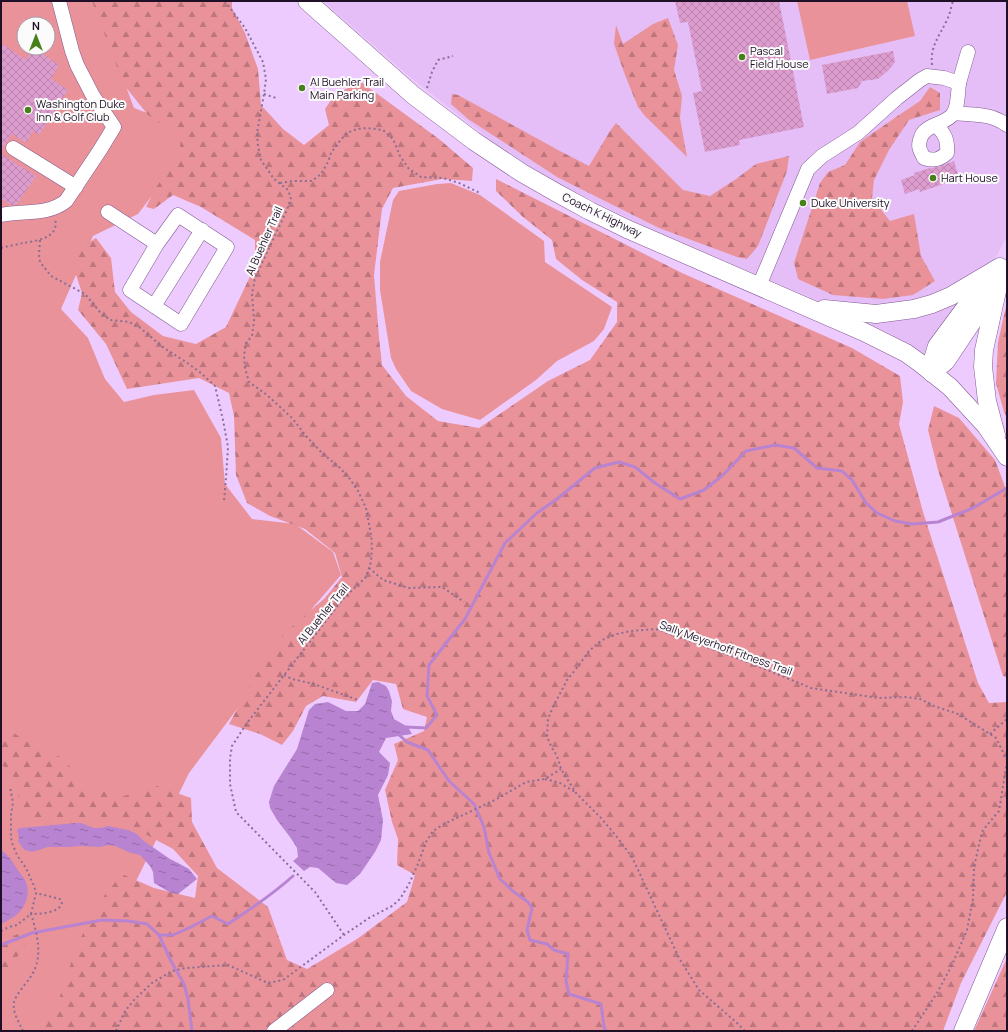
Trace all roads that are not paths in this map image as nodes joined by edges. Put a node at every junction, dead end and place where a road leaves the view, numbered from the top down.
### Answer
1 (59, 1) edge
2 (306, 1) edge
3 (968, 52) dead end
4 (959, 83) junction
5 (954, 113) junction
6 (936, 125) dead end
7 (1007, 126) edge
8 (13, 148) dead end
9 (76, 187) junction
10 (108, 212) dead end
11 (1, 214) edge
12 (202, 230) junction
13 (158, 244) junction
14 (1004, 265) edge
15 (759, 286) junction
16 (154, 306) junction
17 (807, 308) junction
18 (932, 373) junction
19 (1003, 451) edge
20 (1007, 927) edge
21 (327, 990) dead end
22 (274, 1031) edge
23 (963, 1031) edge

1 - 9 lane
2 - 15 main road, Coach K Highway
3 - 4 lane
4 - 5 lane
4 - 15 lane
5 - 6 lane
5 - 7 lane
8 - 9 lane
9 - 11 lane
10 - 13 lane
12 - 13 lane
12 - 16 lane
12 - 16 lane
13 - 16 lane
14 - 17 main road
14 - 18 main road
14 - 19 main road
15 - 17 main road, Coach K Highway
17 - 18 main road, Coach K Highway
18 - 19 main road, Coach K Highway
20 - 23 main road
21 - 22 lane

